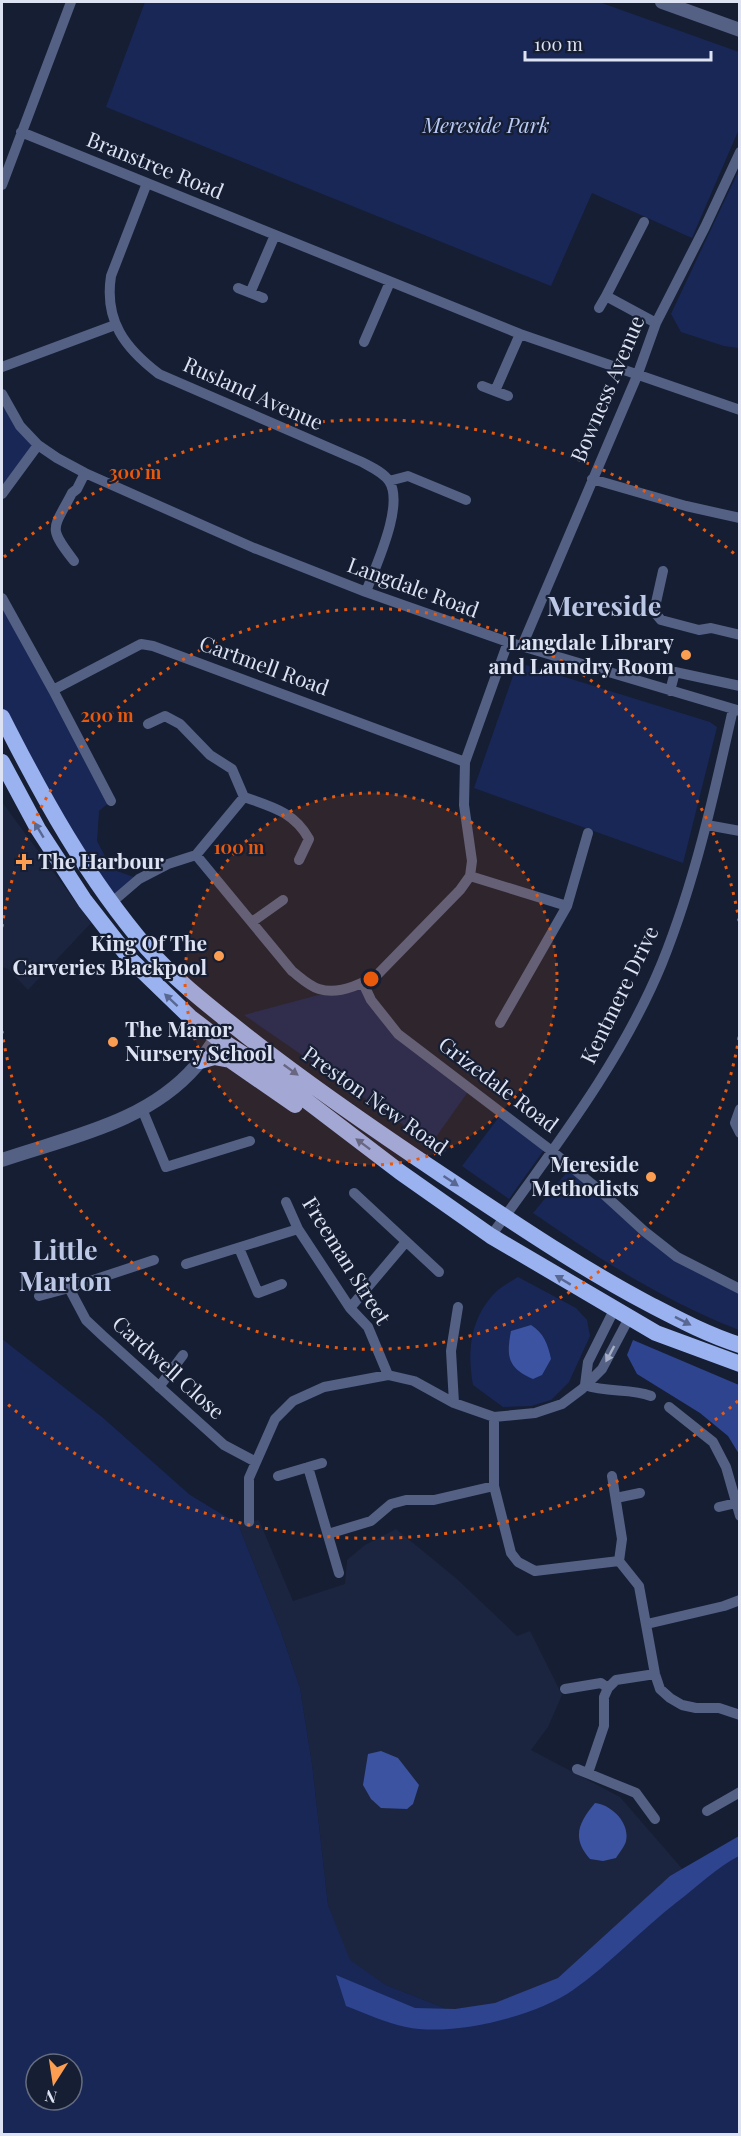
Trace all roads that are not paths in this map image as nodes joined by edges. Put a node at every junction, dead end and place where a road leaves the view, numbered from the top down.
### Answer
1 (71, 2) edge
2 (662, 2) edge
3 (740, 30) edge
4 (21, 132) junction
5 (740, 152) edge
6 (147, 183) junction
7 (2, 185) edge
8 (644, 222) dead end
9 (274, 235) junction
10 (390, 282) junction
11 (238, 288) dead end
12 (250, 293) junction
13 (606, 296) junction
14 (263, 298) dead end
15 (599, 308) dead end
16 (656, 323) junction
17 (115, 325) junction
18 (520, 334) junction
19 (364, 342) dead end
20 (2, 367) edge
21 (637, 376) junction
22 (482, 386) dead end
23 (495, 391) junction
24 (2, 394) edge
25 (508, 396) dead end
26 (740, 410) edge
27 (38, 445) junction
28 (85, 472) junction
29 (592, 479) junction
30 (389, 482) junction
31 (2, 494) edge
32 (466, 500) dead end
33 (740, 518) edge
34 (75, 561) dead end
35 (663, 571) dead end
36 (366, 592) junction
37 (2, 598) edge
38 (639, 608) dead end
39 (655, 611) junction
40 (740, 635) edge
41 (508, 642) junction
42 (522, 646) junction
43 (740, 686) edge
44 (53, 690) junction
45 (670, 691) junction
46 (736, 710) edge
47 (2, 717) edge
48 (148, 724) dead end
49 (2, 762) edge
50 (465, 762) junction
51 (244, 797) junction
52 (111, 801) dead end
53 (707, 825) junction
54 (740, 831) edge
55 (588, 833) dead end
56 (196, 855) junction
57 (299, 860) dead end
58 (470, 876) junction
59 (283, 900) dead end
60 (111, 903) junction
61 (567, 906) junction
62 (252, 922) junction
63 (363, 983) junction
64 (228, 1021) junction
65 (500, 1023) dead end
66 (216, 1037) junction
67 (200, 1061) junction
68 (142, 1109) junction
69 (740, 1109) edge
70 (326, 1116) junction
71 (740, 1133) edge
72 (250, 1140) dead end
73 (553, 1152) junction
74 (2, 1160) edge
75 (354, 1193) dead end
76 (286, 1202) dead end
77 (505, 1217) junction
78 (298, 1229) junction
79 (491, 1236) junction
80 (405, 1243) junction
81 (239, 1248) junction
82 (154, 1260) dead end
83 (186, 1264) dead end
84 (439, 1272) dead end
85 (282, 1284) dead end
86 (614, 1285) junction
87 (69, 1288) junction
88 (740, 1289) edge
89 (39, 1296) dead end
90 (650, 1304) junction
91 (458, 1307) dead end
92 (350, 1308) junction
93 (623, 1312) junction
94 (740, 1345) edge
95 (183, 1355) dead end
96 (740, 1365) edge
97 (388, 1374) junction
98 (585, 1385) junction
99 (159, 1387) junction
100 (651, 1396) dead end
101 (454, 1403) junction
102 (669, 1407) dead end
103 (494, 1417) junction
104 (256, 1462) junction
105 (322, 1463) dead end
106 (308, 1467) junction
107 (278, 1476) dead end
108 (612, 1476) dead end
109 (494, 1486) junction
110 (640, 1493) dead end
111 (616, 1498) junction
112 (736, 1503) junction
113 (718, 1507) dead end
114 (740, 1516) edge
115 (249, 1522) dead end
116 (328, 1534) junction
117 (619, 1561) junction
118 (339, 1573) dead end
119 (740, 1600) edge
120 (647, 1624) junction
121 (655, 1674) junction
122 (608, 1688) junction
123 (566, 1689) dead end
124 (740, 1715) edge
125 (740, 1792) edge
126 (707, 1810) dead end
127 (655, 1819) dead end

1 - 4 street
2 - 3 street
4 - 6 street, Branstree Road
4 - 7 street
5 - 16 street, Bowness Avenue
6 - 9 street, Branstree Road
6 - 17 street, Rusland Avenue
8 - 13 street
9 - 10 street, Branstree Road
9 - 12 street
10 - 18 street, Branstree Road
10 - 19 street
11 - 12 street
12 - 14 street
13 - 15 street
13 - 16 street
16 - 21 street, Bowness Avenue
17 - 20 street
17 - 30 street, Rusland Avenue
18 - 21 street, Branstree Road
18 - 23 street
21 - 26 street, Branstree Road
21 - 29 street, Bowness Avenue
22 - 23 street
23 - 25 street
24 - 27 street, Langdale Road
27 - 28 street, Langdale Road
27 - 31 street
28 - 34 street
28 - 36 street, Langdale Road
29 - 33 street
29 - 42 street, Bowness Avenue
30 - 32 street
30 - 36 street
35 - 39 street
36 - 41 street, Langdale Road
37 - 44 street
38 - 39 street
39 - 40 street
41 - 42 street, Langdale Road
41 - 50 street
42 - 45 street, Langdale Road
43 - 45 street
44 - 50 street, Cartmell Road
44 - 52 street
45 - 46 street, Langdale Road
46 - 53 street, Kentmere Drive
47 - 60 highway, Preston New Road
48 - 51 street
66 -> 49 highway, Preston New Road
50 - 58 street
51 - 56 street
51 - 57 street
53 - 54 street
53 - 73 street, Kentmere Drive
55 - 61 street
56 - 60 street
56 - 62 street
58 - 61 street
58 - 63 street
59 - 62 street
60 - 64 highway, Preston New Road
61 - 65 street
62 - 63 street
63 - 73 street, Grizedale Road
64 - 66 street
64 -> 77 highway, Preston New Road
66 - 67 street
66 - 70 highway, Preston New Road
67 - 68 street
67 - 70 highway
68 - 72 street
68 - 74 street
69 - 71 street
79 -> 70 highway, Preston New Road
73 - 77 street, Kentmere Drive
73 - 88 street, Grizedale Road
75 - 80 street
76 - 78 street, Freeman Street
77 - 79 street, Kentmere Drive
77 - 86 highway, Preston New Road
78 - 81 street
78 - 92 street, Freeman Street
93 -> 79 highway, Preston New Road
80 - 84 street
80 - 92 street
81 - 83 street
81 - 85 street
82 - 87 street
86 - 90 highway, Preston New Road
86 - 93 highway
87 - 89 street
87 - 99 street, Cardwell Close
90 - 93 highway
90 -> 94 highway, Preston New Road
91 - 101 street
92 - 97 street, Freeman Street
93 - 96 highway, Preston New Road
93 -> 98 street
93 - 98 street
95 - 99 street
97 - 101 street
97 - 104 street
98 - 100 street
98 - 103 street
99 - 104 street, Cardwell Close
101 - 103 street
102 - 112 street
103 - 109 street
104 - 115 street
105 - 106 street
106 - 107 street
106 - 116 street
108 - 111 street
109 - 116 street
109 - 117 street
110 - 111 street
111 - 117 street
112 - 113 street
112 - 114 street
116 - 118 street
117 - 120 street
119 - 120 street
120 - 121 street
121 - 122 street
121 - 124 street
122 - 123 street
122 - 127 street
125 - 126 street

